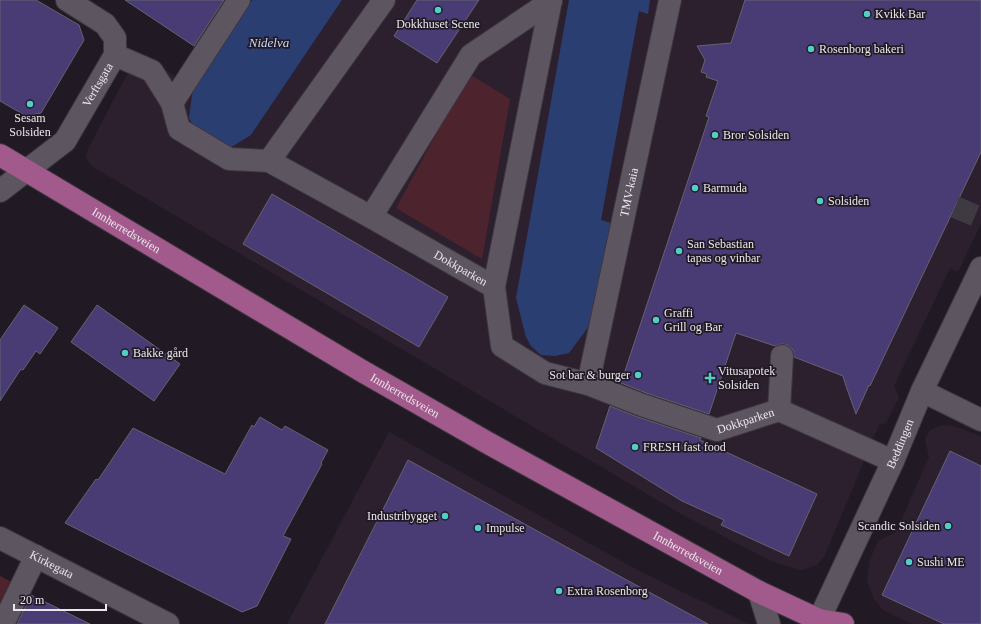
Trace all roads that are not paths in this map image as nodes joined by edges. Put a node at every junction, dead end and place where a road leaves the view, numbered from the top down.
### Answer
1 (67, 0) edge
2 (239, 0) edge
3 (384, 0) edge
4 (670, 0) edge
5 (551, 1) edge
6 (115, 55) junction
7 (172, 103) junction
8 (0, 155) edge
9 (268, 161) junction
10 (26, 172) junction
11 (0, 191) edge
12 (371, 217) junction
13 (981, 268) edge
14 (494, 287) junction
15 (782, 356) dead end
16 (588, 384) junction
17 (922, 391) junction
18 (779, 410) junction
19 (981, 420) edge
20 (893, 461) junction
21 (0, 538) edge
22 (36, 556) junction
23 (759, 592) junction
24 (821, 622) edge
25 (3, 624) edge
26 (168, 624) edge
27 (769, 624) edge
28 (843, 624) edge

1 - 6 street, Verftsgata
2 - 7 street
3 - 9 street
4 - 16 street, TMV-kaia
5 - 12 street
5 - 14 street
6 - 7 street, Dokkparken
6 - 10 street, Verftsgata
7 - 9 street, Dokkparken
8 - 10 main road, Innherredsveien
9 - 12 street, Dokkparken
10 - 11 street, Verftsgata
10 - 23 main road, Innherredsveien
12 - 14 street, Dokkparken
13 - 17 street, Beddingen
14 - 16 street, Dokkparken
15 - 18 street
16 - 18 street, Dokkparken
17 - 19 street
17 - 20 street, Beddingen
18 - 20 street, Dokkparken
20 - 24 street, Beddingen
21 - 22 street, Kirkegata
22 - 25 street
22 - 26 street, Kirkegata
23 - 24 main road, Innherredsveien
23 - 27 street
24 - 28 main road, Innherredsveien

